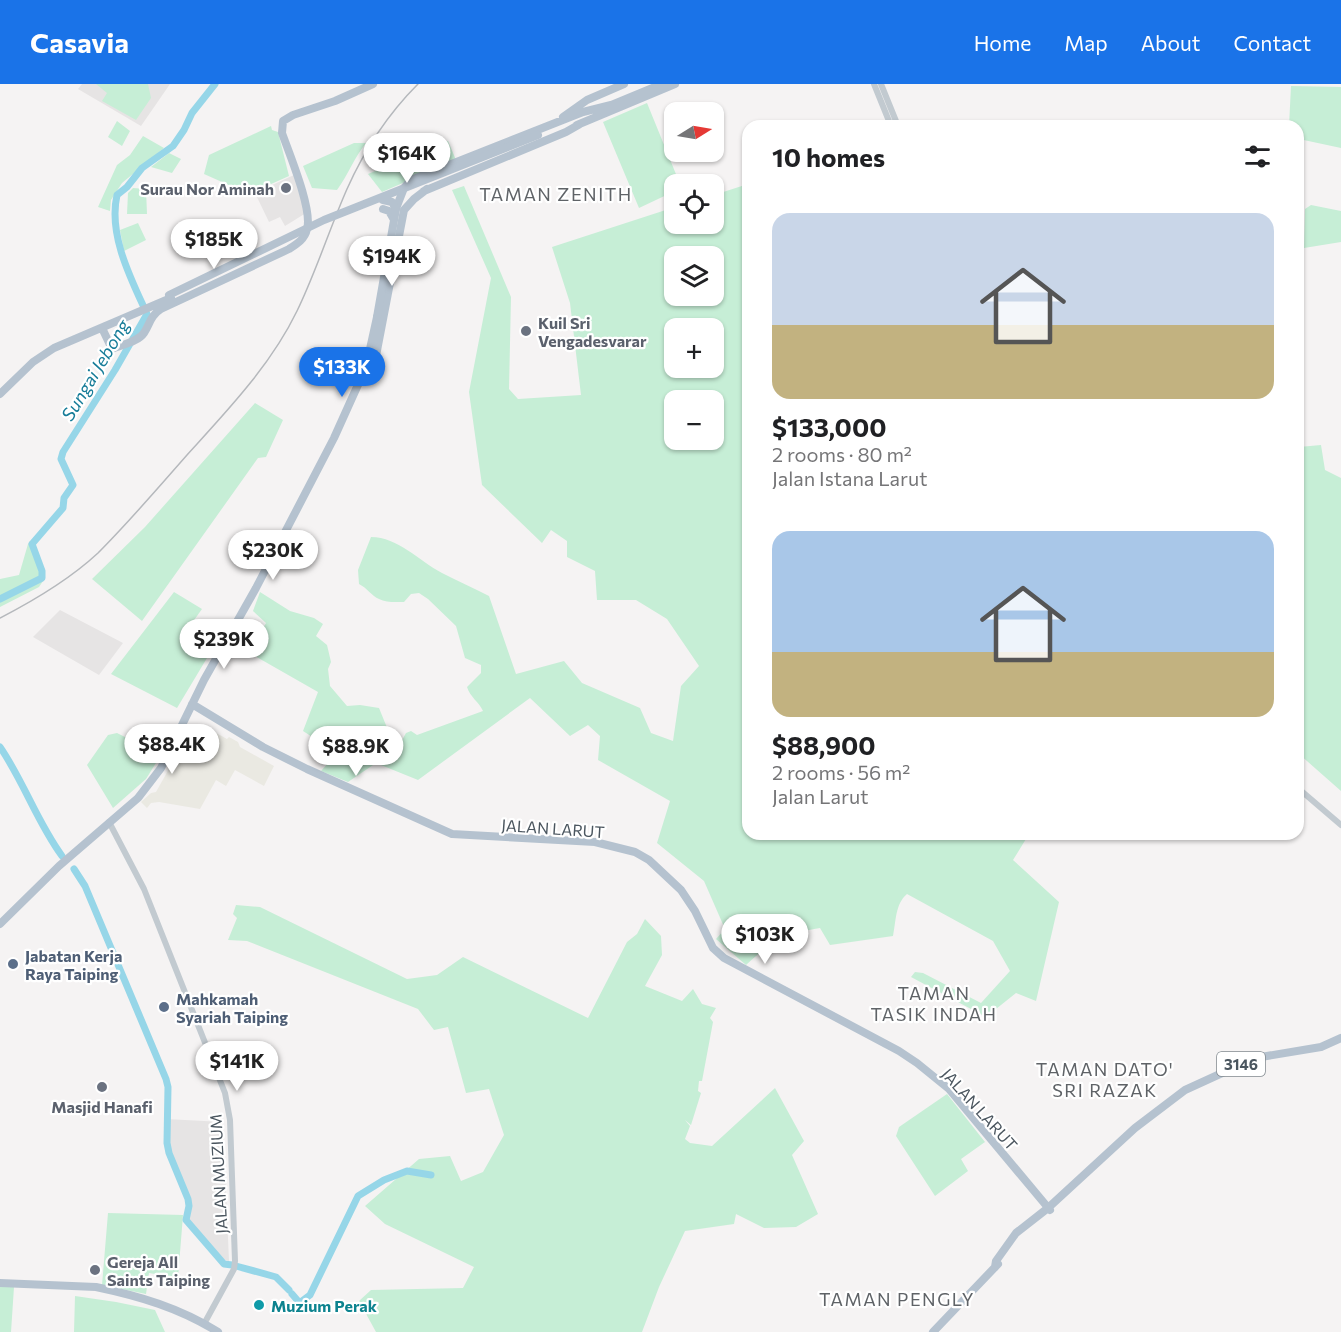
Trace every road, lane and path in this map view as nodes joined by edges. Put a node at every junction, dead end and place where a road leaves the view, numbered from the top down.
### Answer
1 (373, 84) edge
2 (624, 84) edge
3 (662, 84) edge
4 (675, 84) edge
5 (874, 84) edge
6 (881, 84) edge
7 (611, 105) junction
8 (889, 120) edge
9 (896, 120) edge
10 (580, 124) junction
11 (549, 126) junction
12 (539, 137) junction
13 (404, 188) junction
14 (427, 189) junction
15 (383, 200) junction
16 (398, 203) junction
17 (383, 209) dead end
18 (405, 209) junction
19 (343, 214) junction
20 (393, 218) junction
21 (102, 328) junction
22 (368, 355) junction
23 (0, 394) edge
24 (334, 438) junction
25 (192, 704) junction
26 (1304, 793) edge
27 (110, 822) junction
28 (1341, 825) edge
29 (0, 924) edge
30 (1341, 1038) edge
31 (1049, 1209) junction
32 (0, 1283) edge
33 (204, 1324) junction
34 (218, 1332) edge
35 (933, 1332) edge

1 - 21 main road
2 - 11 main road
3 - 7 main road
4 - 10 main road
5 - 8 street
6 - 9 street
7 - 11 main road
7 - 12 main road
10 - 12 main road
10 - 14 main road
11 - 13 main road
12 - 15 main road, bridge
12 - 19 main road, bridge
13 - 14 main road
13 - 16 main road
14 - 16 main road
14 - 18 main road
15 - 19 main road, bridge
15 - 22 main road, bridge
16 - 18 main road
16 - 20 main road
17 - 20 main road
18 - 24 main road
19 - 21 main road, bridge
20 - 22 main road
21 - 23 main road
22 - 24 main road
24 - 25 main road
25 - 27 main road
25 - 31 main road, JALAN LARUT
26 - 28 street
27 - 29 main road
27 - 33 street, JALAN MUZIUM
30 - 31 main road, 3146
31 - 35 main road, 3146
32 - 33 main road
33 - 34 main road

